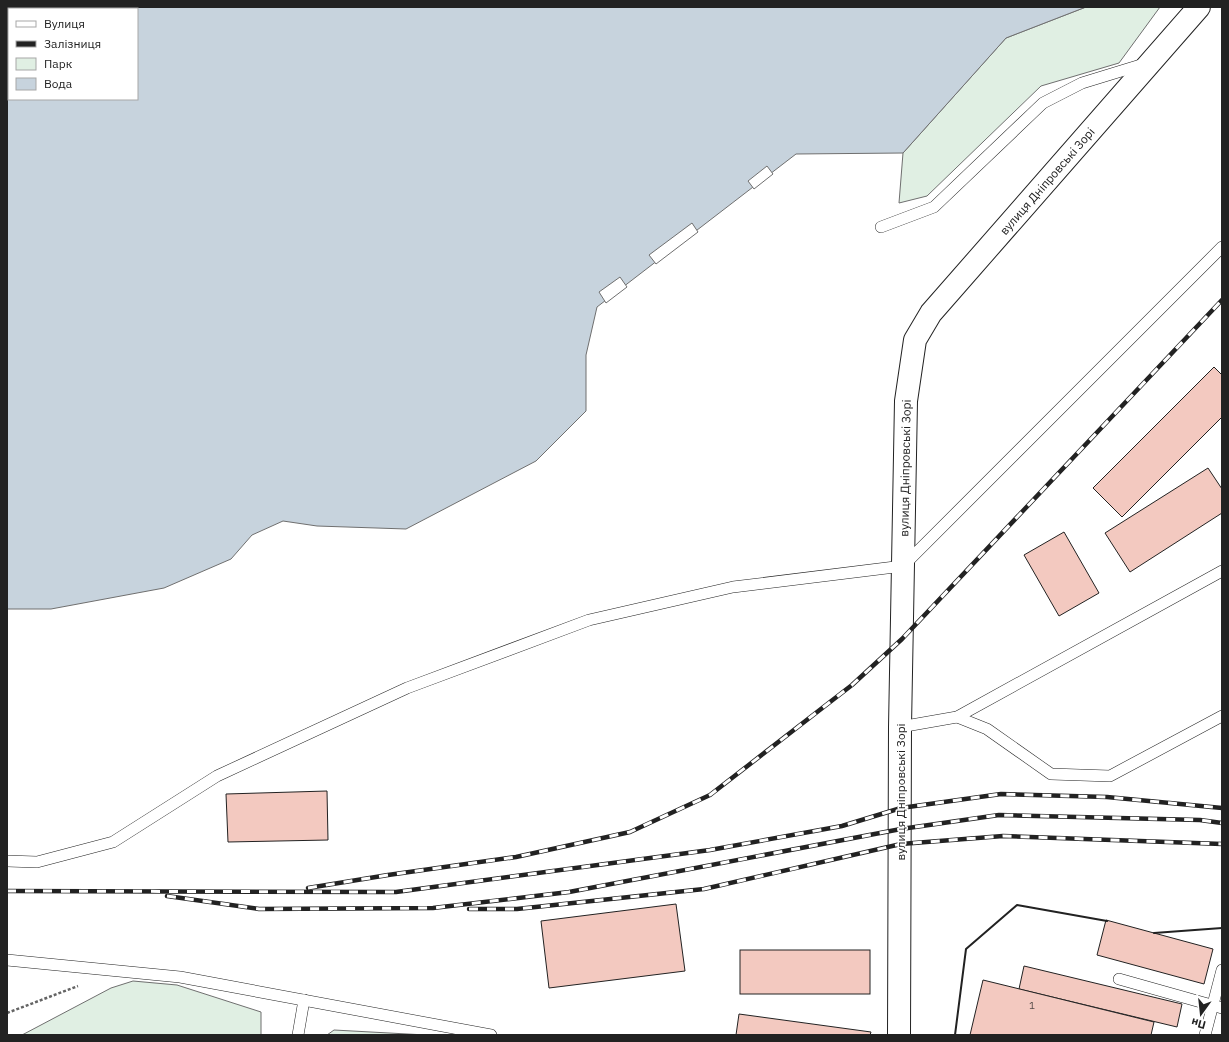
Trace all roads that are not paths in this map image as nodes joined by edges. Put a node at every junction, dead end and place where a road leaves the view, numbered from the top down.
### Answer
1 (1199, 7) edge
2 (1152, 62) junction
3 (881, 227) dead end
4 (1222, 247) edge
5 (903, 566) junction
6 (1222, 571) edge
7 (1222, 716) edge
8 (957, 717) junction
9 (900, 727) junction
10 (7, 861) edge
11 (7, 960) edge
12 (1222, 970) edge
13 (1119, 979) dead end
14 (304, 1000) junction
15 (1217, 1006) edge
16 (298, 1035) edge
17 (491, 1035) edge
18 (898, 1035) edge
19 (1205, 1035) edge

1 - 2 street, вулиця Дніпровські Зорі
2 - 3 lane
2 - 5 street, вулиця Дніпровські Зорі
4 - 5 lane
5 - 9 street, вулиця Дніпровські Зорі
5 - 10 lane
6 - 8 lane
7 - 8 lane
8 - 9 lane
9 - 18 street, вулиця Дніпровські Зорі
11 - 14 lane
12 - 15 lane
13 - 15 lane
14 - 16 lane
14 - 17 lane
15 - 19 lane

